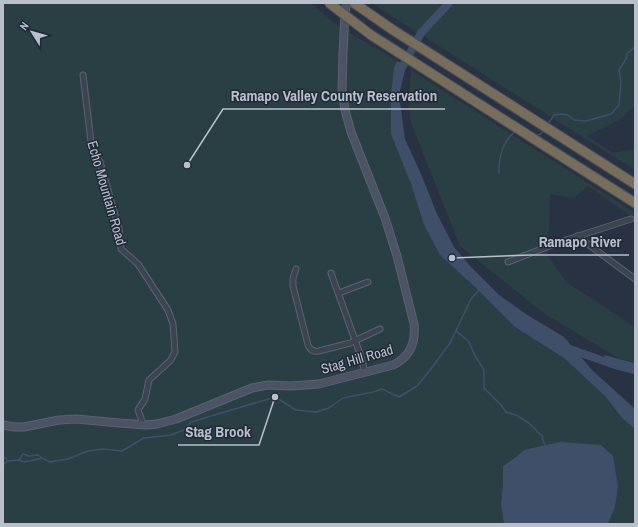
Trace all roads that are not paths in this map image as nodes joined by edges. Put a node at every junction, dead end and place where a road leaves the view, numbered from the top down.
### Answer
1 (328, 3) edge
2 (347, 3) edge
3 (354, 3) edge
4 (83, 75) dead end
5 (635, 184) edge
6 (635, 203) edge
7 (631, 219) dead end
8 (577, 236) junction
9 (508, 262) dead end
10 (296, 269) dead end
11 (331, 273) dead end
12 (635, 279) edge
13 (368, 282) dead end
14 (339, 293) junction
15 (380, 329) dead end
16 (356, 341) junction
17 (365, 372) junction
18 (142, 424) junction
19 (3, 425) edge

1 - 6 highway, bridge
2 - 17 street, Stag Hill Road
3 - 5 highway
4 - 18 street, Echo Mountain Road
7 - 8 street
8 - 9 street
8 - 12 street
10 - 16 street
11 - 14 street
13 - 14 street
14 - 16 street
15 - 16 street
16 - 17 street
17 - 18 street, Stag Hill Road
18 - 19 street, Stag Hill Road

